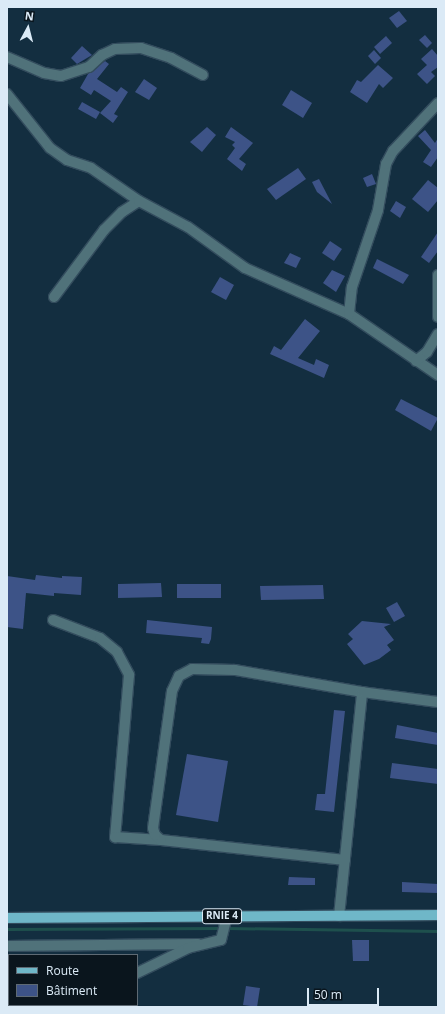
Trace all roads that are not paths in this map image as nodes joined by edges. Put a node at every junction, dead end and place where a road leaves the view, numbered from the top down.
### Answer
1 (7, 58) edge
2 (203, 75) dead end
3 (7, 94) edge
4 (438, 103) edge
5 (139, 200) junction
6 (438, 275) edge
7 (54, 297) dead end
8 (349, 314) junction
9 (438, 316) edge
10 (438, 334) edge
11 (416, 362) junction
12 (438, 375) edge
13 (53, 620) dead end
14 (362, 692) junction
15 (438, 702) edge
16 (161, 840) junction
17 (345, 860) junction
18 (438, 915) edge
19 (227, 916) junction
20 (340, 916) junction
21 (7, 918) edge
22 (198, 944) junction
23 (7, 946) edge
24 (138, 973) edge

1 - 2 street
3 - 5 street
4 - 8 street
5 - 7 street
5 - 8 street
6 - 9 street
8 - 11 street
10 - 11 street
11 - 12 street
13 - 16 street
14 - 15 street
14 - 16 street
14 - 17 street
16 - 17 street
17 - 20 street
18 - 20 main road, RNIE 4
19 - 20 main road, RNIE 4
19 - 21 main road, RNIE 4
19 - 22 street
22 - 23 street
22 - 24 street

